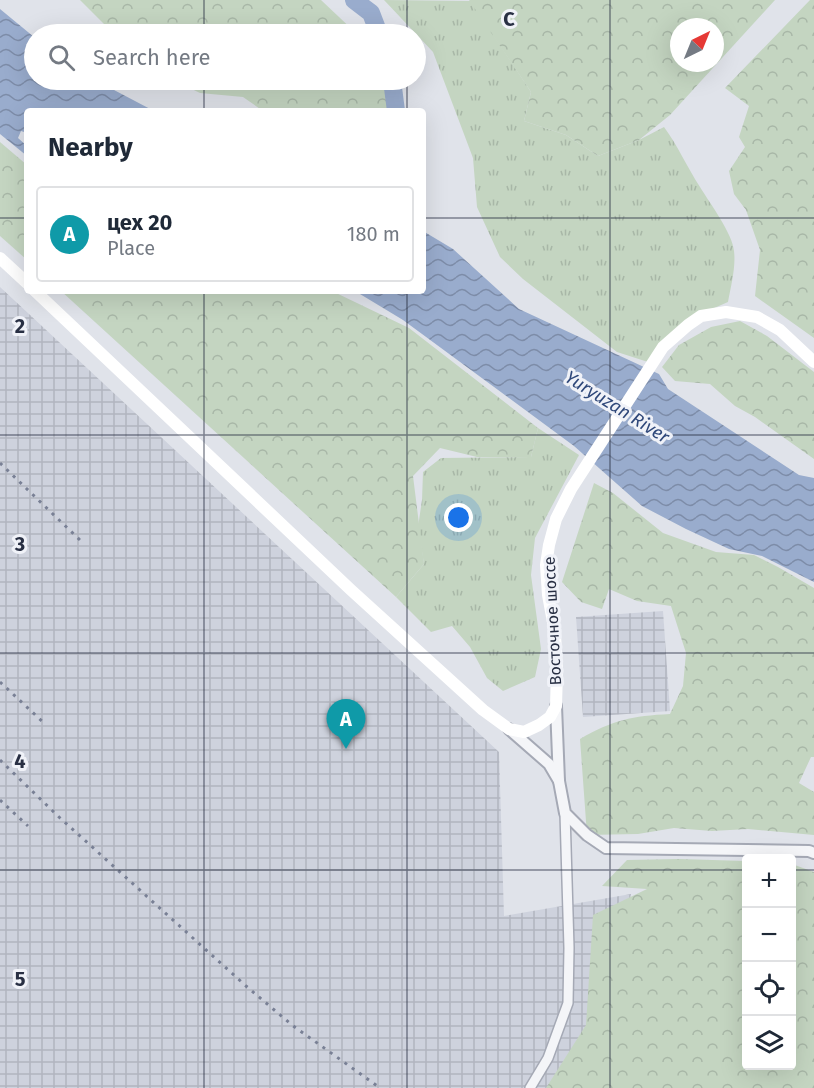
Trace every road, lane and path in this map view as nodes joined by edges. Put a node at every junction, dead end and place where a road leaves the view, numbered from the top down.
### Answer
1 (0, 258) edge
2 (24, 280) edge
3 (38, 294) edge
4 (814, 362) edge
5 (555, 706) junction
6 (509, 729) junction
7 (559, 781) junction
8 (565, 813) junction
9 (814, 853) edge
10 (530, 1088) edge

1 - 2 main road
3 - 6 main road
4 - 5 main road, Восточное шоссе
5 - 6 main road
5 - 7 street, Восточное шоссе
6 - 7 street
7 - 8 street, Восточное шоссе
8 - 9 street
8 - 10 street

